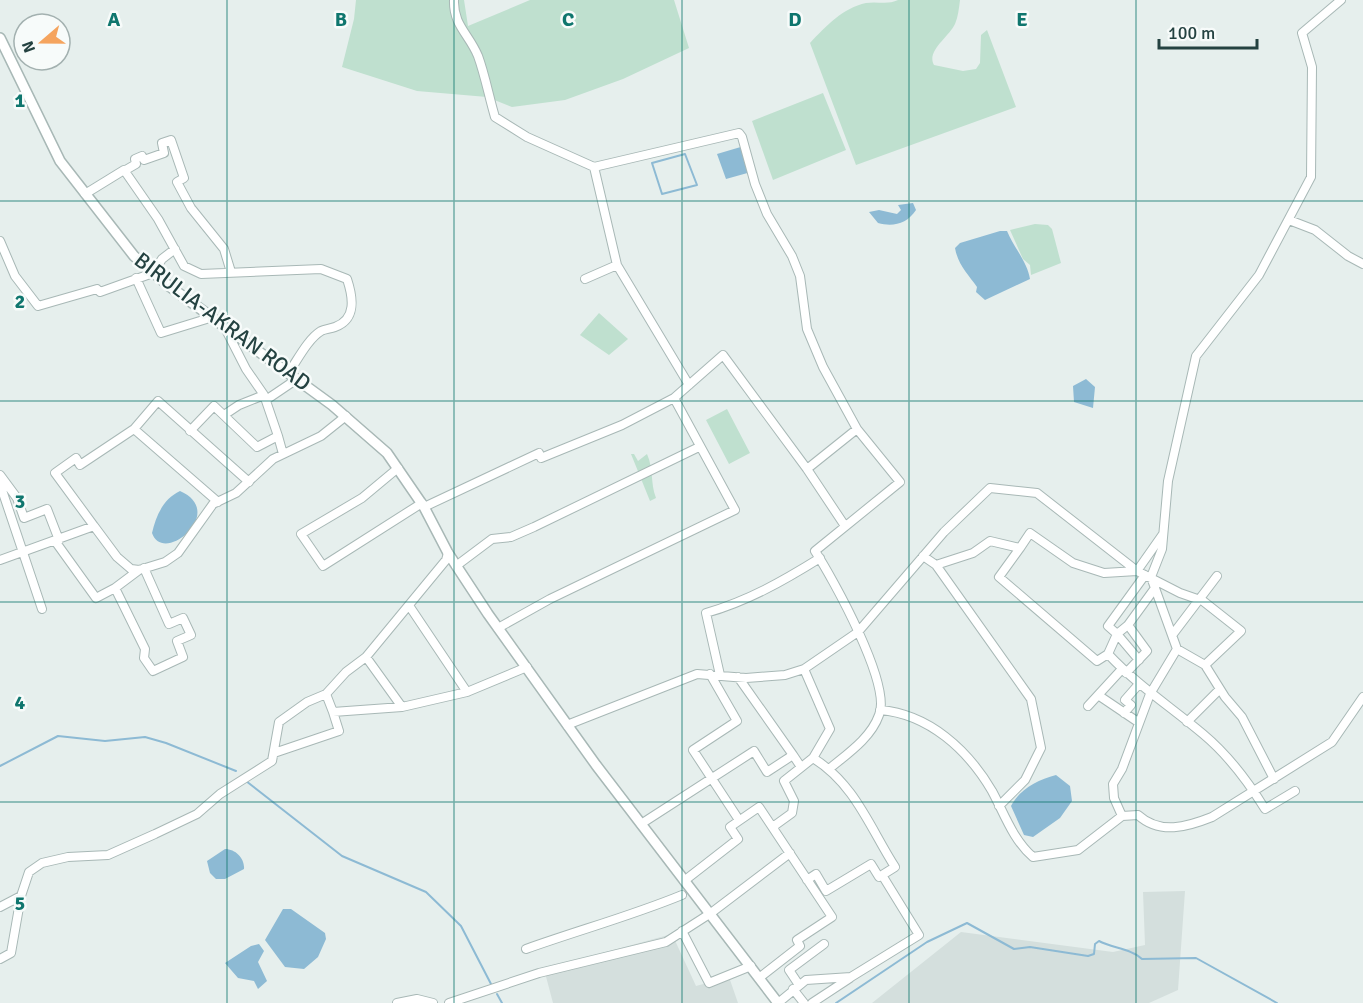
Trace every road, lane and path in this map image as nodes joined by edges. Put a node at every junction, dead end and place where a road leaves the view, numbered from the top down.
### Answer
1 (454, 0) edge
2 (1341, 0) edge
3 (0, 38) edge
4 (3, 50) edge
5 (594, 167) junction
6 (124, 171) junction
7 (85, 194) junction
8 (1289, 220) junction
9 (0, 241) edge
10 (174, 249) junction
11 (1363, 264) edge
12 (617, 265) junction
13 (231, 272) junction
14 (153, 273) junction
15 (136, 278) junction
16 (585, 279) dead end
17 (217, 320) junction
18 (289, 372) junction
19 (297, 379) junction
20 (254, 380) junction
21 (689, 385) junction
22 (252, 398) junction
23 (265, 398) junction
24 (674, 398) junction
25 (224, 415) junction
26 (345, 416) junction
27 (134, 429) junction
28 (857, 429) junction
29 (190, 431) junction
30 (278, 436) junction
31 (699, 447) junction
32 (283, 454) junction
33 (398, 468) junction
34 (807, 469) junction
35 (0, 475) edge
36 (249, 482) junction
37 (0, 484) edge
38 (218, 501) junction
39 (423, 505) junction
40 (94, 526) junction
41 (845, 526) junction
42 (1163, 534) junction
43 (57, 541) junction
44 (1020, 548) junction
45 (23, 553) junction
46 (448, 553) junction
47 (923, 556) junction
48 (820, 558) junction
49 (0, 560) edge
50 (936, 565) junction
51 (456, 566) junction
52 (141, 569) junction
53 (1137, 571) junction
54 (1148, 576) junction
55 (1217, 576) dead end
56 (115, 588) junction
57 (1155, 588) junction
58 (1199, 599) junction
59 (410, 607) junction
60 (42, 609) dead end
61 (1128, 625) junction
62 (498, 628) junction
63 (858, 632) junction
64 (1117, 634) junction
65 (1173, 634) junction
66 (1177, 649) junction
67 (1108, 654) junction
68 (366, 657) junction
69 (1139, 660) junction
70 (1205, 665) junction
71 (527, 667) junction
72 (804, 669) junction
73 (1124, 671) junction
74 (710, 674) junction
75 (720, 675) junction
76 (738, 677) junction
77 (1139, 684) junction
78 (1220, 689) junction
79 (467, 692) junction
80 (326, 694) junction
81 (1150, 694) junction
82 (1098, 695) junction
83 (1363, 697) edge
84 (1088, 706) dead end
85 (402, 707) junction
86 (880, 710) junction
87 (333, 712) junction
88 (1124, 713) junction
89 (1138, 722) junction
90 (1187, 722) junction
91 (567, 725) junction
92 (274, 753) junction
93 (793, 755) junction
94 (813, 758) junction
95 (801, 767) junction
96 (829, 769) junction
97 (711, 777) junction
98 (1274, 779) junction
99 (1295, 791) dead end
100 (1254, 792) junction
101 (999, 806) junction
102 (1122, 816) junction
103 (739, 820) junction
104 (641, 824) junction
105 (774, 826) junction
106 (790, 853) junction
107 (882, 875) junction
108 (807, 880) junction
109 (684, 881) junction
110 (682, 895) dead end
111 (21, 896) junction
112 (0, 907) edge
113 (711, 913) junction
114 (682, 932) junction
115 (824, 944) dead end
116 (526, 949) dead end
117 (0, 959) edge
118 (751, 966) junction
119 (851, 977) junction
120 (759, 978) junction
121 (796, 987) junction
122 (398, 1003) edge
123 (433, 1003) edge
124 (449, 1003) edge
125 (778, 1003) edge
126 (804, 1003) edge
127 (812, 1003) edge

1 - 5 street
2 - 8 street
3 - 4 street, BIRULIA-AKRAN ROAD
4 - 7 street, BIRULIA-AKRAN ROAD
5 - 12 street
5 - 28 street
6 - 7 street
6 - 10 street
6 - 13 street
7 - 14 street, BIRULIA-AKRAN ROAD
8 - 11 street
8 - 42 street
9 - 15 street
10 - 13 street
10 - 14 street
12 - 16 street
12 - 21 street
13 - 18 street
14 - 15 street
14 - 17 street, BIRULIA-AKRAN ROAD
15 - 17 street
17 - 18 street, BIRULIA-AKRAN ROAD
17 - 20 street
18 - 19 street, BIRULIA-AKRAN ROAD
19 - 23 street
19 - 26 street, BIRULIA-AKRAN ROAD
20 - 22 street
20 - 23 street
21 - 24 street
21 - 34 street
22 - 23 street
22 - 25 street
23 - 30 street
24 - 31 street
24 - 39 street
25 - 29 street
25 - 30 street
26 - 32 street
26 - 33 street, BIRULIA-AKRAN ROAD
27 - 29 street
27 - 38 street
27 - 40 street
28 - 34 street
28 - 41 street
29 - 36 street
30 - 32 street
31 - 51 street
31 - 62 street
32 - 36 street
33 - 39 street, BIRULIA-AKRAN ROAD
33 - 39 street
34 - 41 street
35 - 43 street
36 - 38 street
37 - 45 street
38 - 52 street
39 - 46 street, BIRULIA-AKRAN ROAD
40 - 43 street
40 - 52 street
41 - 48 street
42 - 53 street
42 - 54 street
43 - 45 street
43 - 56 street
44 - 50 street
44 - 53 street
44 - 67 street
45 - 49 street
45 - 60 street
46 - 51 street, BIRULIA-AKRAN ROAD
46 - 59 street
47 - 50 street
47 - 53 street
47 - 63 street
48 - 63 street
48 - 75 street
50 - 101 street
51 - 62 street, BIRULIA-AKRAN ROAD
52 - 56 street
52 - 56 street
53 - 54 street
54 - 57 street
54 - 58 street
54 - 64 street
55 - 58 street
57 - 61 street
57 - 65 street
58 - 65 street
58 - 70 street
59 - 68 street
59 - 79 street
61 - 64 street
61 - 69 street
62 - 71 street, BIRULIA-AKRAN ROAD
63 - 72 street
63 - 86 street
64 - 67 street
64 - 69 street
65 - 66 street
66 - 70 street
66 - 81 street
67 - 73 street
68 - 80 street
68 - 85 street
69 - 73 street
70 - 78 street
71 - 79 street
71 - 91 street, BIRULIA-AKRAN ROAD
72 - 76 street
72 - 94 street
73 - 77 street
73 - 82 street
74 - 75 street
74 - 91 street
74 - 97 street
75 - 76 street
76 - 93 street
77 - 81 street
77 - 88 street
78 - 90 street
78 - 98 street
79 - 85 street
80 - 87 street
80 - 92 street
81 - 89 street
81 - 90 street
82 - 84 street
82 - 88 street
83 - 98 street
85 - 87 street
86 - 96 street
86 - 101 street
87 - 92 street
88 - 89 street
89 - 102 street
90 - 100 street
91 - 104 street, BIRULIA-AKRAN ROAD
92 - 111 street
93 - 95 street
93 - 97 street
94 - 95 street
94 - 96 street
95 - 105 street
96 - 107 street
97 - 103 street
97 - 104 street
98 - 100 street
99 - 100 street
100 - 102 street
101 - 102 street
103 - 105 street
103 - 109 street
104 - 109 street, BIRULIA-AKRAN ROAD
105 - 106 street
106 - 108 street
106 - 113 street
107 - 108 street
107 - 119 street
108 - 120 street
109 - 113 street, BIRULIA-AKRAN ROAD
110 - 116 street
111 - 112 street
111 - 117 street
113 - 114 street
113 - 118 street, BIRULIA-AKRAN ROAD
114 - 118 street
114 - 124 street
115 - 121 street
118 - 120 street, BIRULIA-AKRAN ROAD
119 - 121 street
119 - 127 street
120 - 125 street, BIRULIA-AKRAN ROAD
121 - 125 street
121 - 126 street
122 - 123 street

